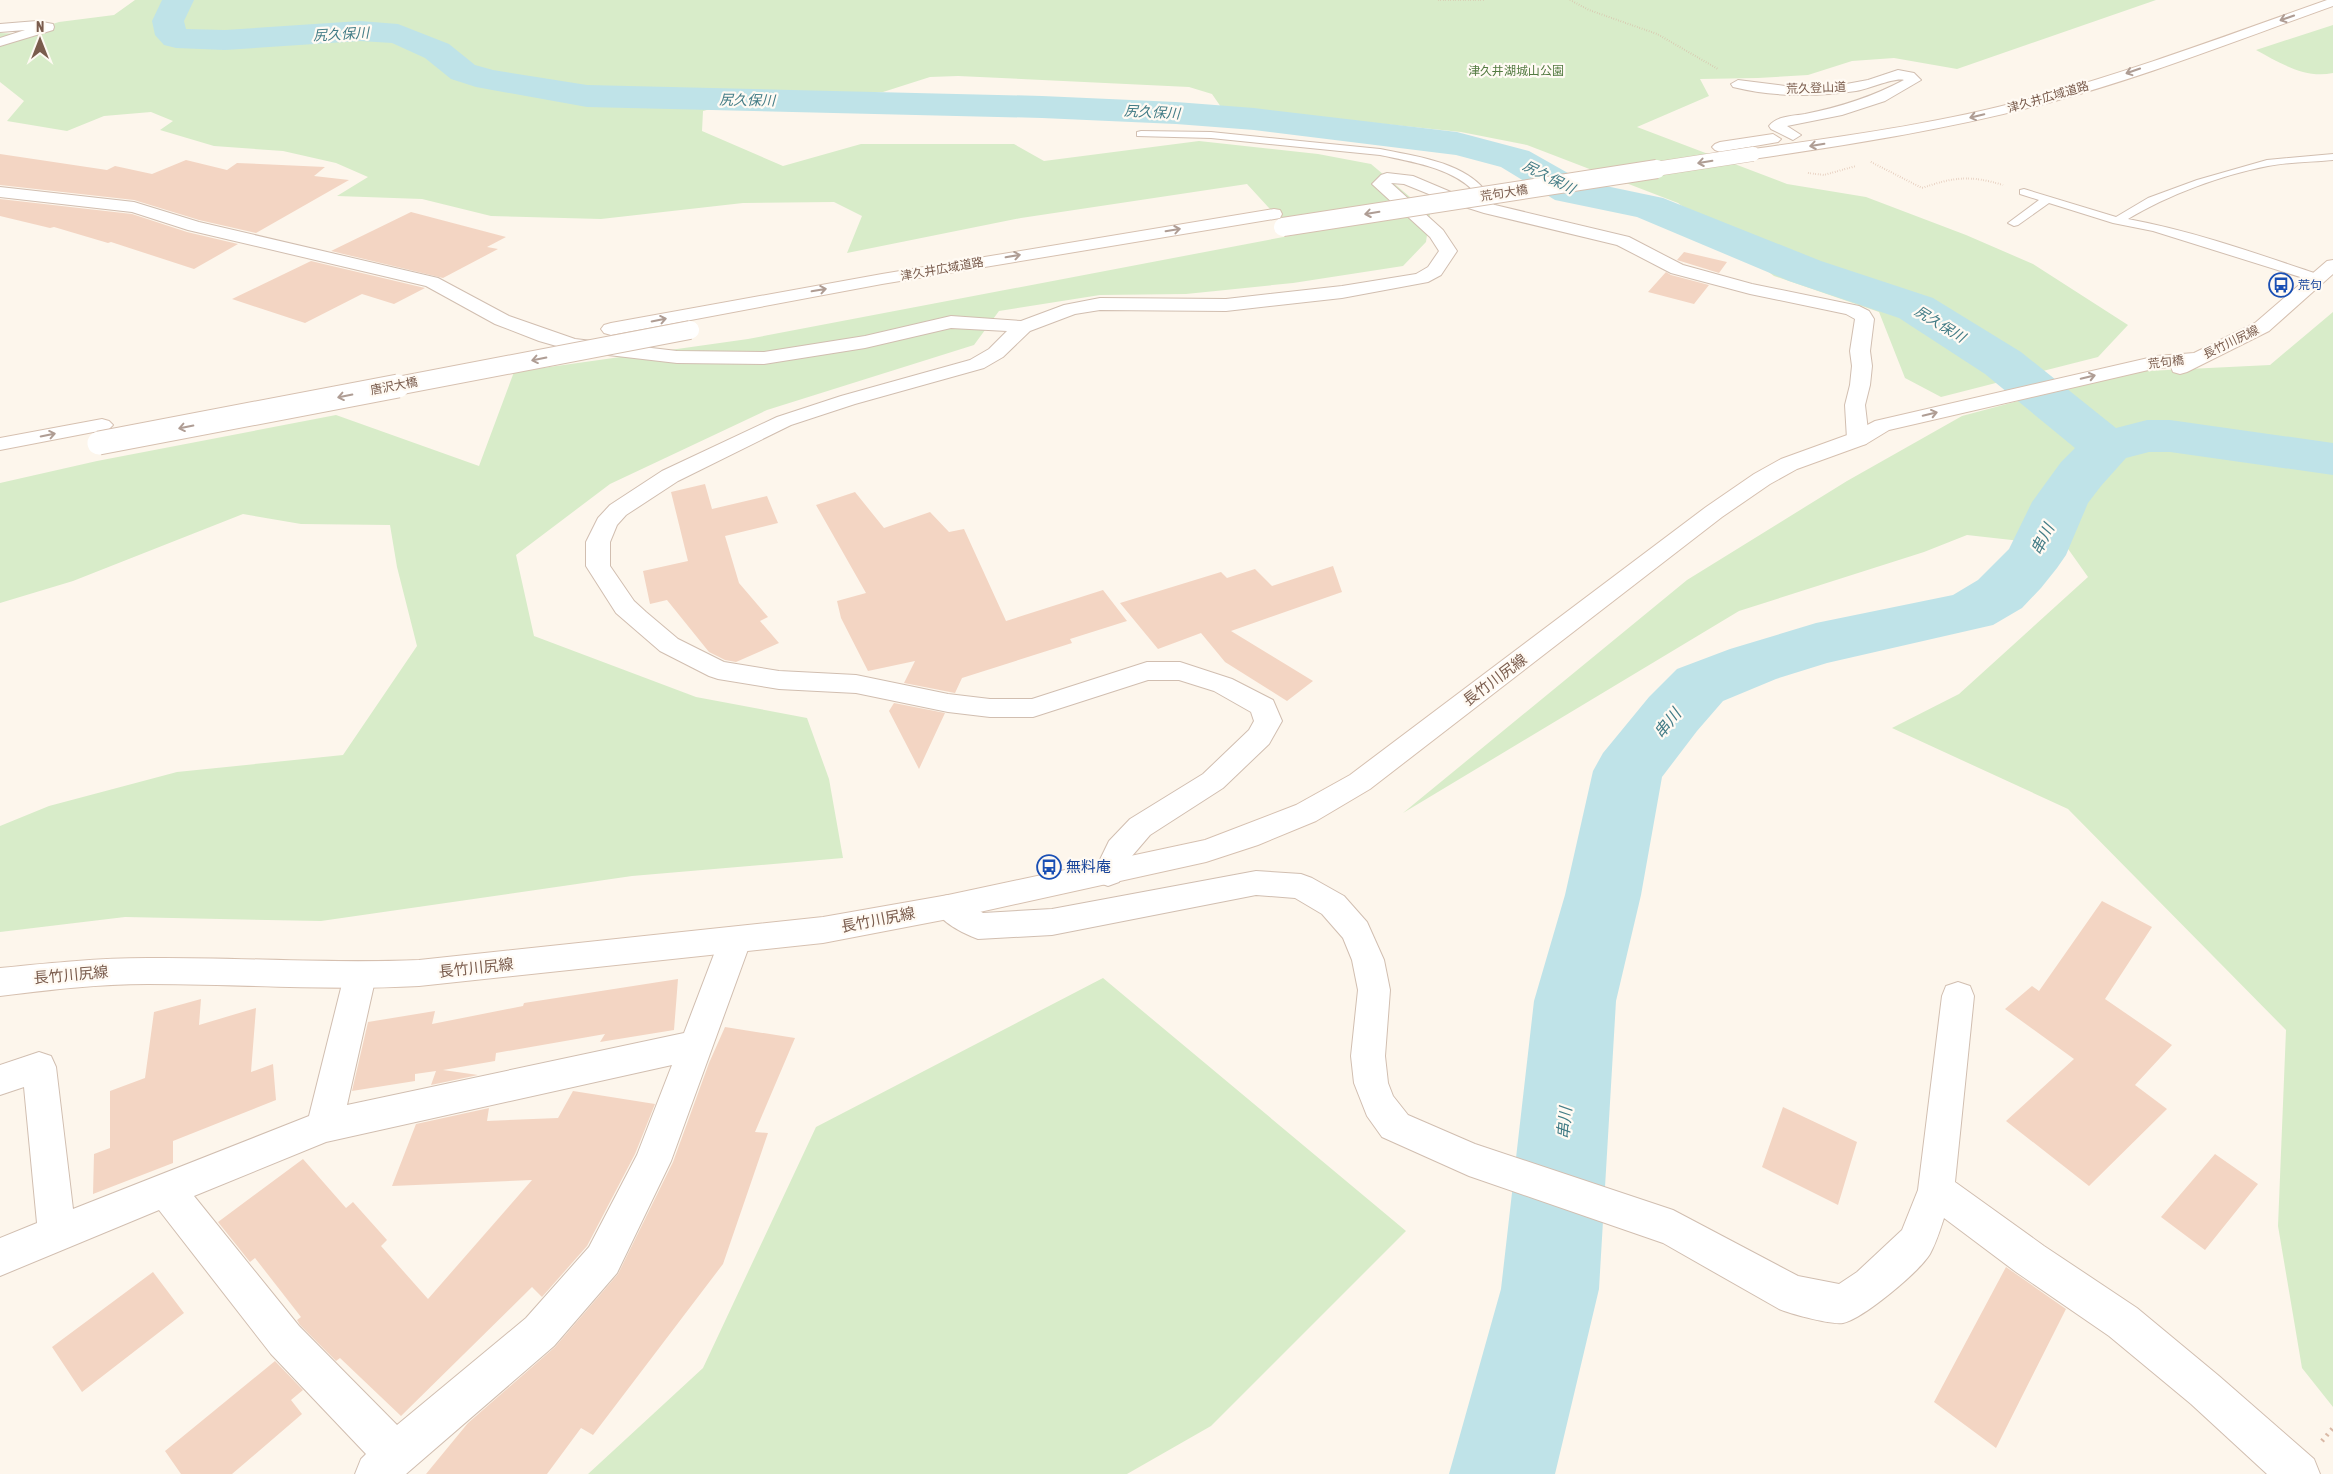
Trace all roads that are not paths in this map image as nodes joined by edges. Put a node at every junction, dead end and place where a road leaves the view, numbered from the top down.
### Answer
1 (2299, 0) edge
2 (2333, 2) edge
3 (2252, 16) dead end
4 (0, 28) edge
5 (0, 42) edge
6 (2054, 82) dead end
7 (1738, 84) road end
8 (1141, 134) dead end
9 (1794, 135) junction
10 (1720, 147) joint
11 (1753, 154) joint
12 (2333, 157) edge
13 (0, 192) edge
14 (2024, 192) dead end
15 (2048, 199) junction
16 (1490, 209) junction
17 (1279, 221) junction
18 (2117, 221) junction
19 (2014, 223) dead end
20 (2333, 265) edge
21 (2316, 278) junction
22 (1023, 327) junction
23 (611, 329) joint
24 (690, 330) joint
25 (2195, 359) joint
26 (101, 434) junction
27 (1858, 439) junction
28 (0, 444) edge
29 (0, 462) edge
30 (1108, 874) junction
31 (948, 907) junction
32 (735, 941) junction
33 (360, 976) junction
34 (0, 982) edge
35 (1958, 996) dead end
36 (696, 1045) junction
37 (0, 1080) edge
38 (324, 1126) junction
39 (166, 1190) junction
40 (1936, 1190) junction
41 (57, 1234) junction
42 (0, 1257) edge
43 (386, 1464) edge
44 (2298, 1474) edge

1 - 3 main road
2 -> 11 main road, 津久井広域道路
4 - 5 main road
6 - 9 main road, 津久井広域道路
7 - 9 main road, 荒久登山道
8 - 16 lane
9 - 10 main road, 津久井広域道路
10 - 17 main road, 荒句大橋
11 -> 17 main road, 荒句大橋, bridge
12 - 18 lane
13 - 22 main road
14 - 15 lane
15 - 18 lane
15 - 19 lane
16 - 22 main road
16 - 27 main road
23 -> 17 main road, 津久井広域道路
17 - 24 main road, 津久井広域道路
18 - 21 lane
20 - 21 main road, 長竹川尻線
21 - 25 main road, 長竹川尻線
22 - 30 main road
23 - 26 main road, 唐沢大橋
24 -> 26 main road, 唐沢大橋, bridge
25 - 27 main road, 荒句橋
28 -> 26 main road
26 - 29 main road
27 - 30 main road, 長竹川尻線
30 - 31 main road, 長竹川尻線
31 - 32 main road, 長竹川尻線
31 - 40 main road
32 - 33 main road, 長竹川尻線
32 - 36 main road
33 - 34 main road, 長竹川尻線
33 - 38 main road
35 - 40 main road
36 - 38 main road
36 - 43 main road
37 - 41 main road
38 - 39 main road
39 - 41 main road
39 - 43 main road
40 - 44 main road
41 - 42 main road

